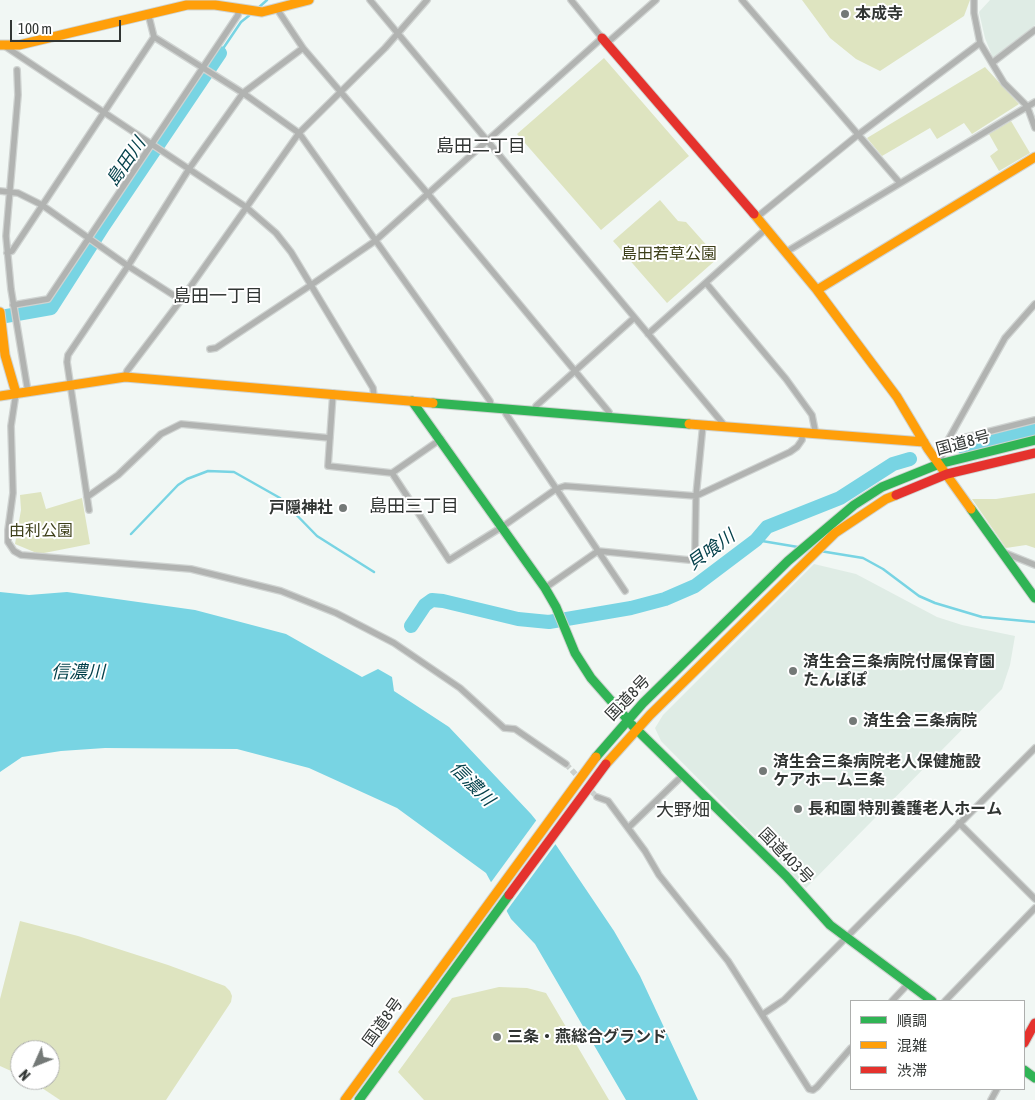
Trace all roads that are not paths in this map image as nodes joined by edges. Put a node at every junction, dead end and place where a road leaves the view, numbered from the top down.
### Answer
1 (309, 0) edge
2 (370, 0) edge
3 (427, 0) edge
4 (571, 0) edge
5 (656, 0) edge
6 (742, 0) edge
7 (974, 0) edge
8 (186, 2) edge
9 (218, 3) edge
10 (277, 8) junction
11 (238, 9) junction
12 (148, 13) junction
13 (1035, 30) edge
14 (398, 33) junction
15 (154, 37) junction
16 (605, 41) junction
17 (980, 43) junction
18 (1, 45) edge
19 (303, 48) junction
20 (992, 63) junction
21 (203, 69) junction
22 (17, 70) dead end
23 (342, 92) junction
24 (243, 93) junction
25 (1035, 102) edge
26 (1027, 106) junction
27 (104, 113) junction
28 (1035, 128) edge
29 (299, 133) junction
30 (858, 134) junction
31 (487, 141) junction
32 (153, 145) junction
33 (1035, 157) edge
34 (189, 169) junction
35 (900, 183) junction
36 (0, 191) edge
37 (9, 191) junction
38 (429, 195) junction
39 (42, 205) junction
40 (246, 207) junction
41 (757, 217) junction
42 (766, 228) junction
43 (90, 238) junction
44 (375, 241) junction
45 (786, 252) junction
46 (7, 253) junction
47 (128, 266) junction
48 (706, 283) junction
49 (311, 286) junction
50 (816, 290) junction
51 (180, 300) junction
52 (1035, 304) edge
53 (13, 305) junction
54 (0, 312) edge
55 (634, 318) junction
56 (648, 334) junction
57 (210, 349) dead end
58 (575, 371) junction
59 (125, 377) junction
60 (71, 385) junction
61 (28, 392) junction
62 (334, 393) junction
63 (16, 394) junction
64 (1, 396) edge
65 (374, 397) junction
66 (412, 401) junction
67 (491, 407) junction
68 (504, 408) junction
69 (534, 411) junction
70 (610, 416) junction
71 (1035, 420) edge
72 (703, 424) junction
73 (725, 426) junction
74 (802, 433) junction
75 (816, 435) junction
76 (330, 438) junction
77 (441, 439) junction
78 (1035, 440) edge
79 (924, 442) junction
80 (947, 442) junction
81 (1035, 453) edge
82 (939, 464) junction
83 (392, 473) junction
84 (947, 474) junction
85 (556, 489) junction
86 (696, 496) junction
87 (87, 497) junction
88 (89, 510) dead end
89 (502, 527) junction
90 (598, 551) junction
91 (1002, 552) junction
92 (1035, 566) edge
93 (545, 588) junction
94 (624, 591) dead end
95 (1035, 598) edge
96 (628, 720) junction
97 (637, 729) junction
98 (1035, 748) edge
99 (566, 764) tunnel mouth
100 (683, 775) junction
101 (597, 797) tunnel mouth
102 (958, 823) junction
103 (628, 828) junction
104 (1035, 898) edge
105 (1035, 908) edge
106 (844, 937) junction
107 (908, 984) junction
108 (893, 1000) edge
109 (931, 1000) edge
110 (946, 1000) edge
111 (763, 1014) junction
112 (1035, 1023) edge
113 (1025, 1041) edge
114 (850, 1049) edge
115 (345, 1100) edge
116 (359, 1100) edge

1 - 10 main road
2 - 14 street
3 - 14 street
4 - 16 street
5 - 16 street
6 - 30 street
7 - 17 street
8 - 9 main road
8 - 12 main road
9 - 11 main road
10 - 11 main road
10 - 19 street
11 - 21 street
12 - 15 street
12 - 18 main road
13 - 20 street
14 - 23 street
14 - 31 street
15 - 21 street
15 - 27 street
16 - 31 street
16 - 41 main road
17 - 20 street
17 - 30 street
18 - 27 street
19 - 23 street
19 - 24 street
20 - 26 street
21 - 24 street
21 - 32 street
22 - 37 street
23 - 29 street
23 - 38 street
24 - 29 street
24 - 34 street
25 - 26 street
26 - 28 street
26 - 35 street
27 - 32 street
27 - 39 street
29 - 40 street
29 - 44 street
30 - 35 street
30 - 41 street
31 - 38 street
31 - 55 street
32 - 34 street
32 - 43 street
33 - 50 main road
34 - 40 street
34 - 47 street
35 - 45 street
36 - 37 street
37 - 39 street
37 - 46 street
38 - 44 street
38 - 58 street
39 - 43 street
39 - 46 street
40 - 49 street
40 - 51 street
41 - 42 main road
42 - 45 main road
42 - 48 street
43 - 47 street
43 - 53 street
44 - 49 street
44 - 67 street
45 - 50 main road
46 - 53 street
47 - 51 street
47 - 60 street
48 - 56 street
48 - 75 street
49 - 57 street
49 - 65 street
50 - 79 main road
51 - 59 street
52 - 80 street
53 - 61 street
54 - 63 main road
55 - 56 street
55 - 58 street
56 - 73 street
58 - 69 street
58 - 70 street
59 - 60 main road
59 - 62 main road
60 - 61 main road
60 - 87 street
61 - 63 main road
62 - 65 main road
62 - 76 street
63 - 64 main road
63 - 99 street
65 - 66 main road
66 - 67 main road
66 - 77 main road, 国道403号
67 - 68 main road
68 - 69 main road
68 - 85 street
69 - 70 main road
70 - 72 main road
71 - 80 street
72 - 73 main road
72 - 86 street
73 - 74 main road
74 - 75 main road
74 - 86 street
75 - 79 main road
76 - 83 street
76 - 87 street
77 - 83 street
77 - 89 main road, 国道403号
78 - 82 main road, 国道8号
79 - 82 main road
80 - 82 street
81 - 84 main road, 国道8号
82 - 84 main road
82 - 96 main road, 国道8号
83 - 89 street
84 - 91 main road
84 - 97 main road, 国道8号
85 - 86 street
85 - 89 street
85 - 90 street
86 - 90 street
87 - 88 street
89 - 93 main road, 国道403号
90 - 93 street
90 - 94 street
91 - 92 street
91 - 95 main road
93 - 96 main road, 国道403号
96 - 97 main road, 国道403号
96 - 115 main road, 国道8号
97 - 100 main road, 国道403号
97 - 116 main road, 国道8号
98 - 102 street
100 - 103 street
100 - 106 main road, 国道403号
101 - 103 street
102 - 104 street
102 - 106 street
103 - 111 street
105 - 110 street
106 - 107 main road, 国道403号
106 - 111 street
107 - 108 street
107 - 109 main road, 国道403号
111 - 114 street
112 - 113 main road

